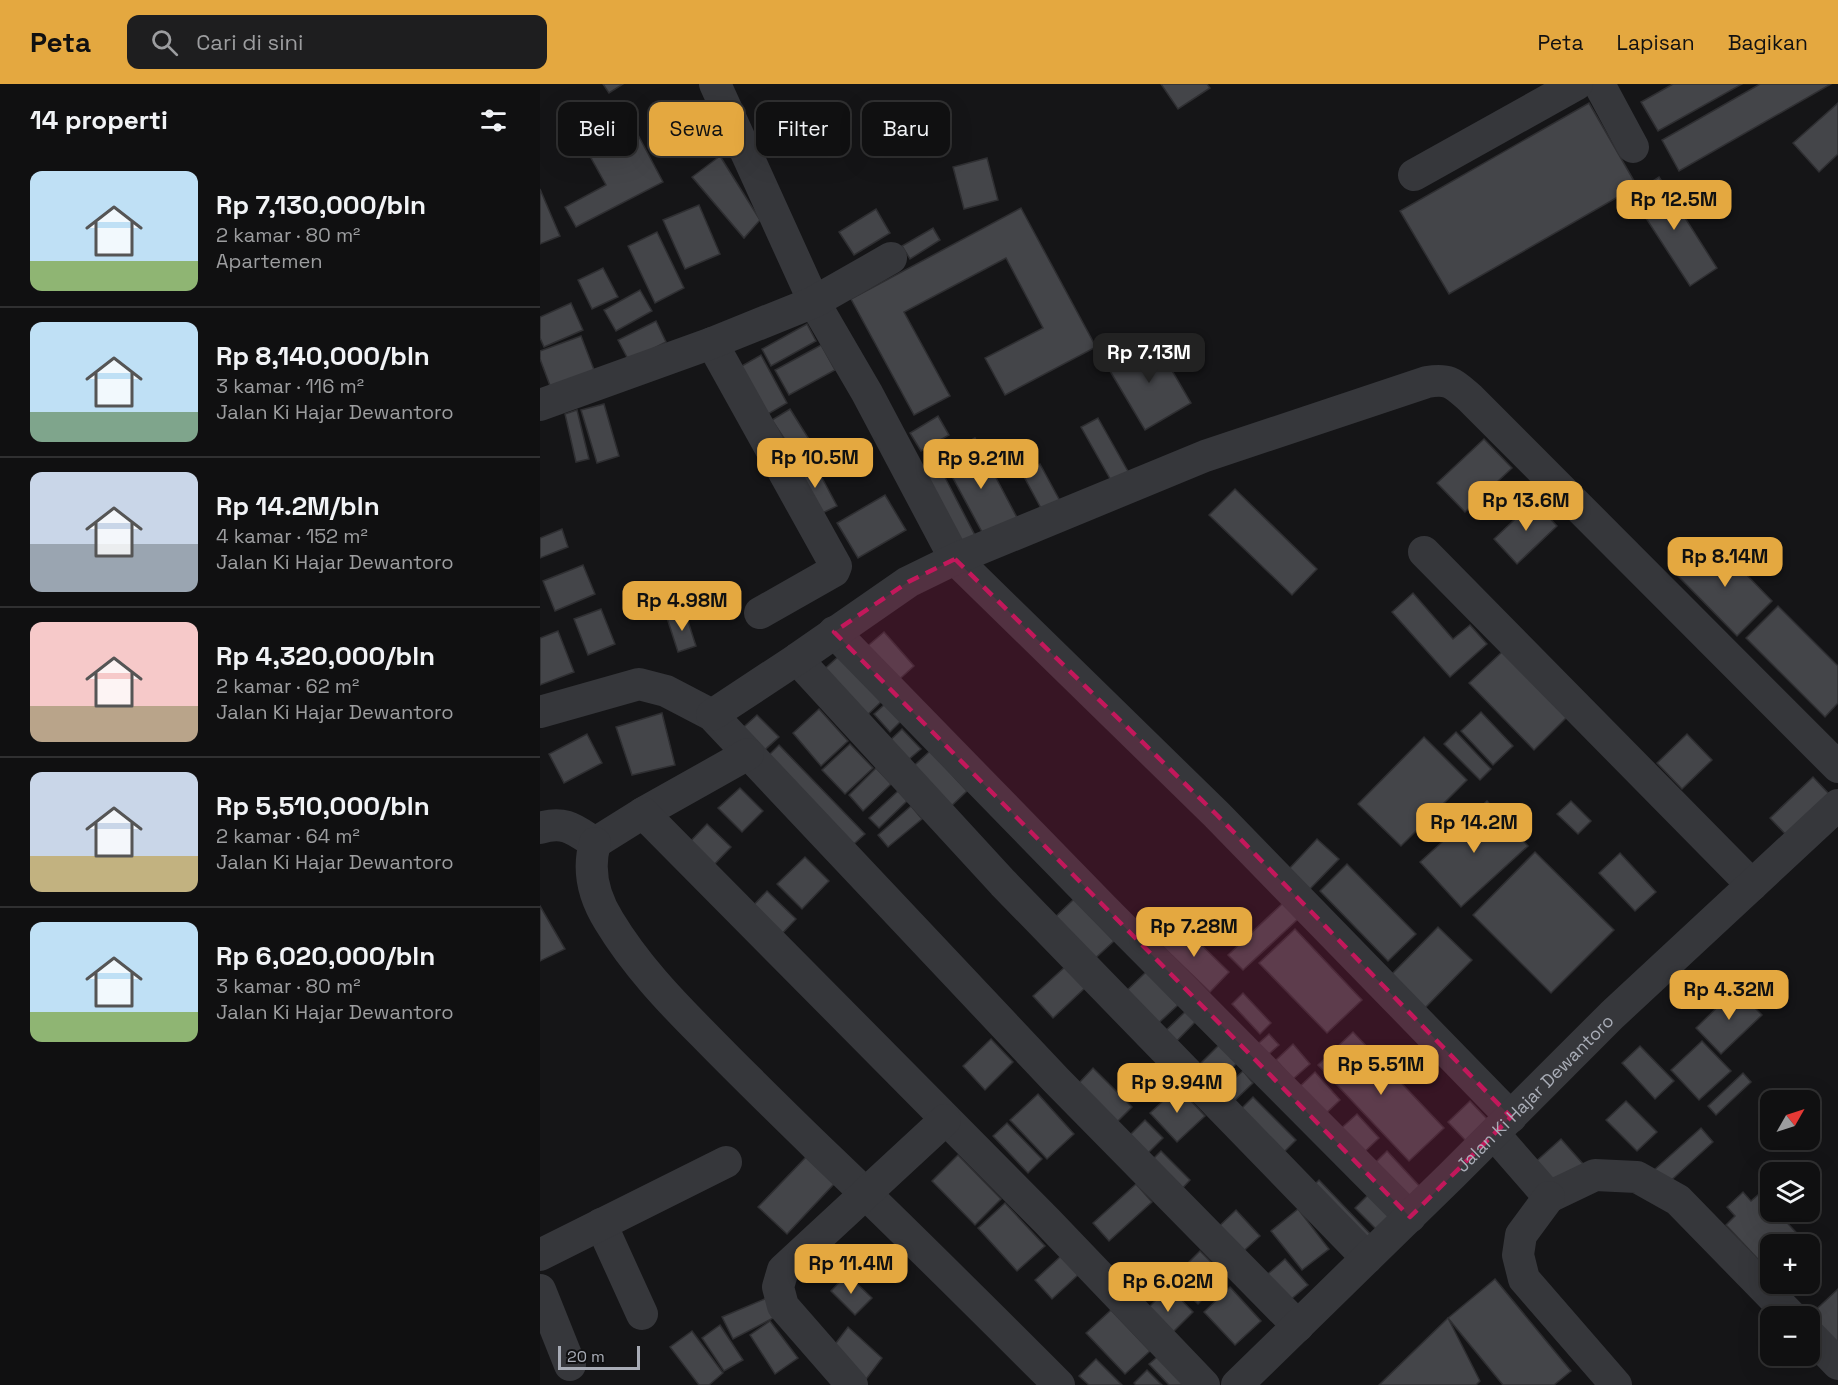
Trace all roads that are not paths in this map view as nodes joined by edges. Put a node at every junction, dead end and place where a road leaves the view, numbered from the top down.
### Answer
1 (715, 84) edge
2 (1577, 84) edge
3 (1599, 84) edge
4 (1633, 147) dead end
5 (1414, 175) dead end
6 (891, 258) dead end
7 (814, 302) junction
8 (712, 343) junction
9 (543, 395) edge
10 (1424, 552) dead end
11 (955, 559) junction
12 (760, 613) dead end
13 (834, 632) junction
14 (797, 659) junction
15 (540, 712) edge
16 (712, 715) junction
17 (748, 754) junction
18 (1838, 767) edge
19 (1838, 805) edge
20 (643, 813) junction
21 (540, 828) edge
22 (595, 843) junction
23 (1752, 885) junction
24 (945, 1120) junction
25 (1502, 1126) junction
26 (726, 1162) dead end
27 (867, 1194) junction
28 (1549, 1197) junction
29 (1410, 1217) junction
30 (602, 1224) junction
31 (540, 1255) edge
32 (1367, 1258) junction
33 (540, 1290) edge
34 (1781, 1306) edge
35 (642, 1314) dead end
36 (1298, 1326) junction
37 (1820, 1345) edge
38 (1838, 1364) edge
39 (570, 1365) dead end
40 (852, 1385) edge
41 (1059, 1385) edge
42 (1204, 1385) edge
43 (1237, 1385) edge
44 (1616, 1385) edge

1 - 7 street
2 - 5 street
3 - 4 street
6 - 7 street
7 - 8 street
7 - 11 street
8 - 9 street
8 - 12 street
10 - 23 street
11 - 13 street
11 - 18 street
11 - 25 street
13 - 14 street
13 - 29 street
14 - 16 street
14 - 32 street
15 - 16 street
16 - 17 street
17 - 20 street
17 - 36 street
19 - 23 street, Jalan Ki Hajar Dewantoro
20 - 22 street
20 - 24 street
21 - 22 street
22 - 27 street
23 - 25 street, Jalan Ki Hajar Dewantoro
24 - 27 street
24 - 42 street
25 - 28 street
25 - 29 street, Jalan Ki Hajar Dewantoro
26 - 30 street
27 - 40 street
27 - 41 street
28 - 34 street
28 - 44 street
29 - 32 street, Jalan Ki Hajar Dewantoro
30 - 31 street
30 - 35 street
32 - 36 street, Jalan Ki Hajar Dewantoro
33 - 39 street
36 - 43 street, Jalan Ki Hajar Dewantoro
37 - 38 street

